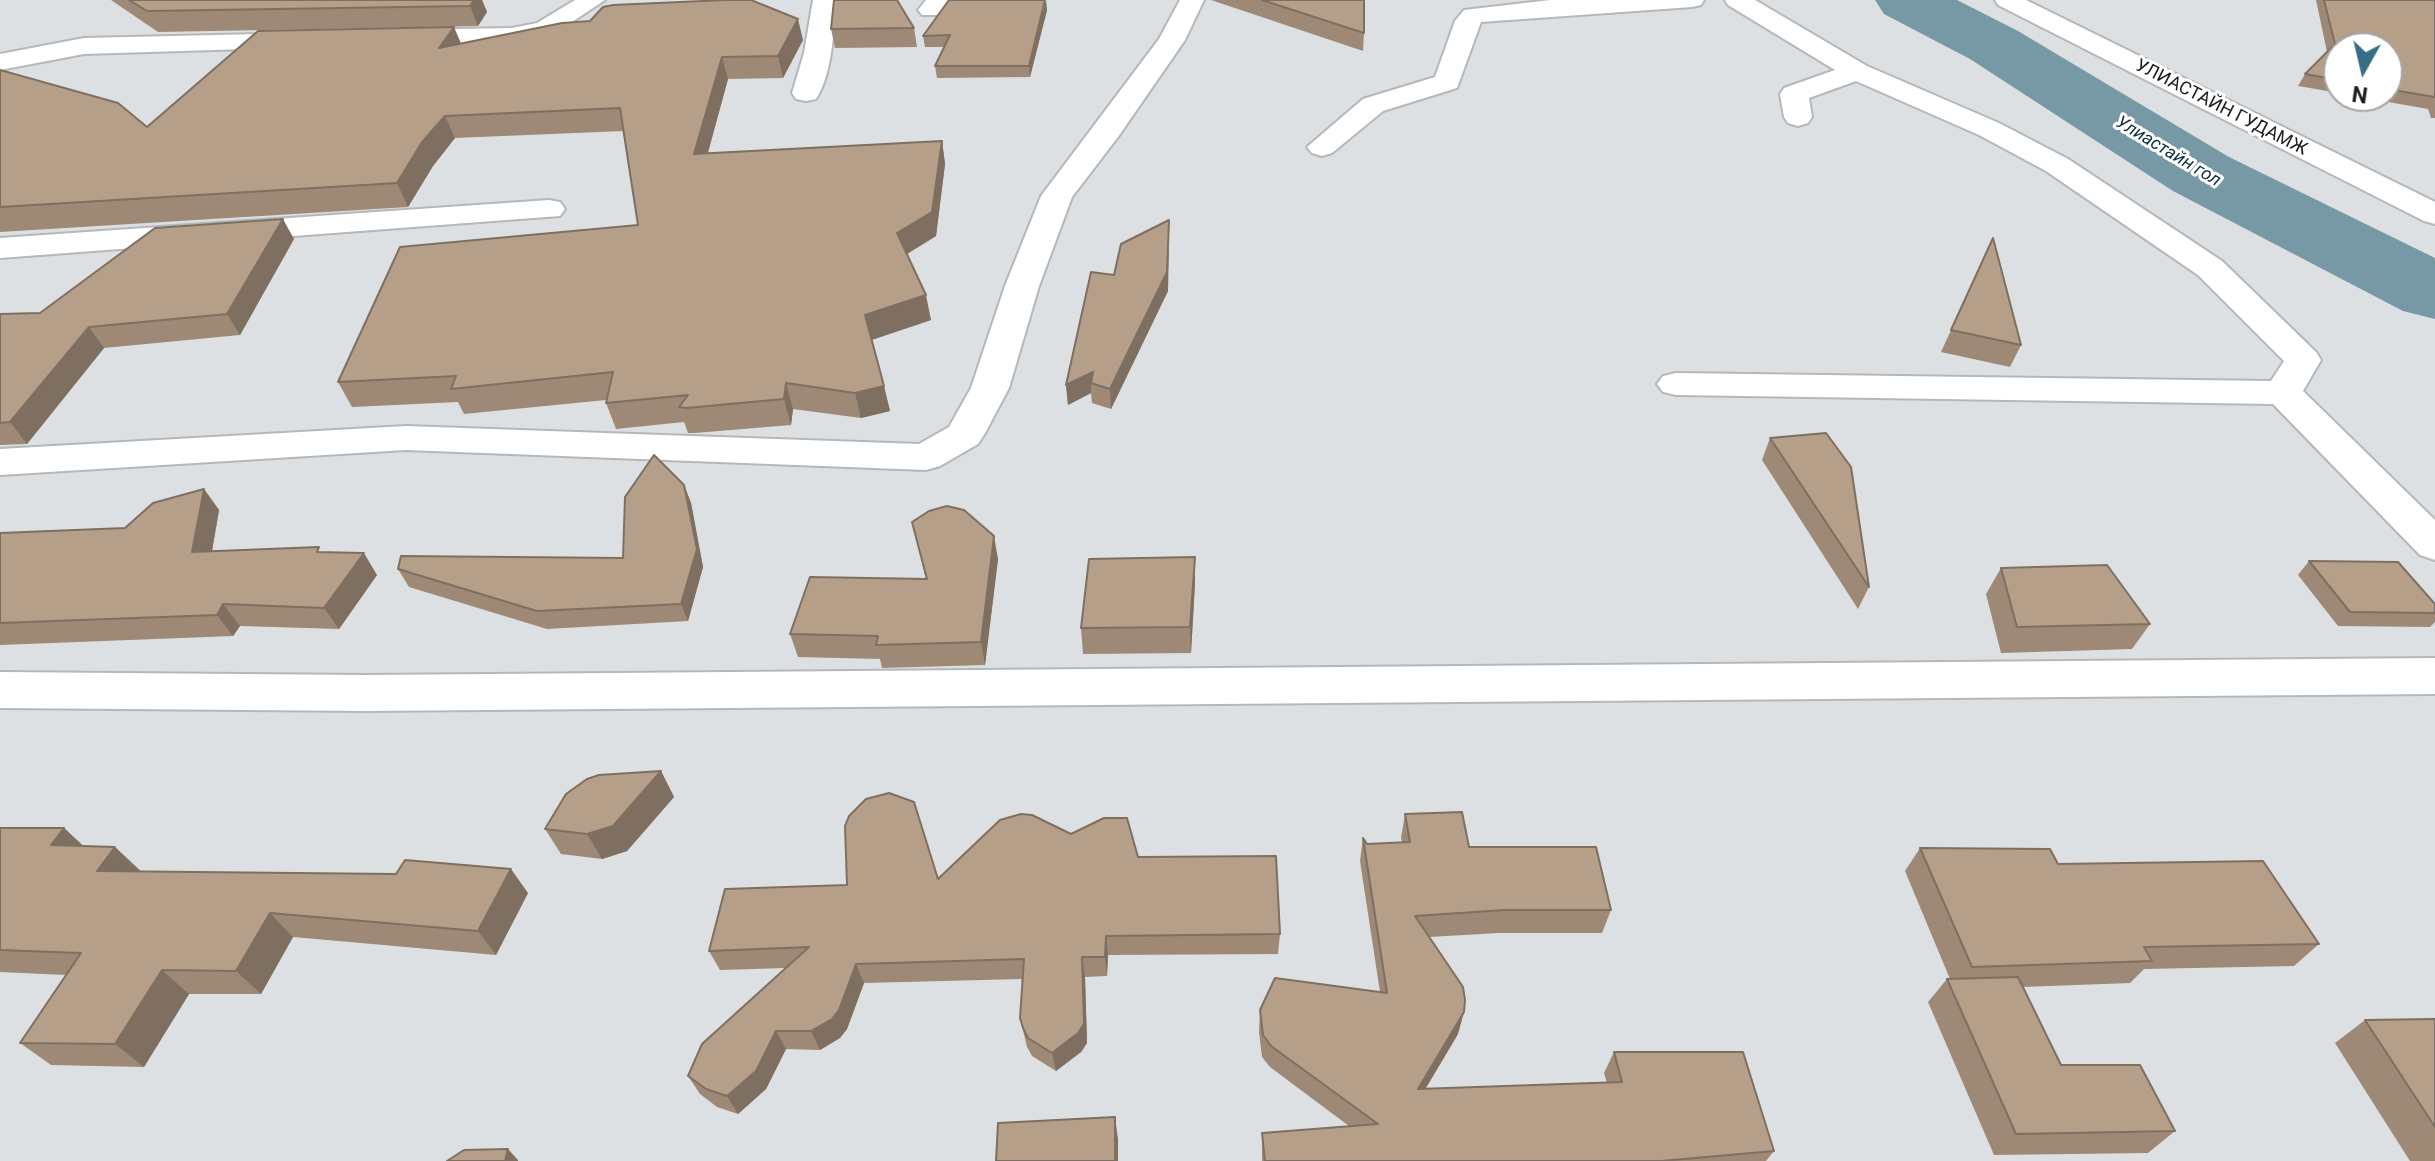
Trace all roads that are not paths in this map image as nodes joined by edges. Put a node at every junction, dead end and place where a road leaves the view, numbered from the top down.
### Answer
1 (593, 0) edge
2 (825, 0) edge
3 (1192, 0) edge
4 (1692, 0) edge
5 (1737, 0) edge
6 (2007, 0) edge
7 (371, 39) edge
8 (323, 40) edge
9 (0, 62) edge
10 (1857, 72) junction
11 (806, 93) dead end
12 (1798, 117) dead end
13 (1322, 147) dead end
14 (549, 209) dead end
15 (2435, 214) edge
16 (0, 248) edge
17 (1676, 384) dead end
18 (2283, 393) junction
19 (0, 462) edge
20 (2435, 545) edge
21 (2435, 676) edge
22 (0, 690) edge

1 - 7 street
2 - 11 street
3 - 19 street
4 - 13 street
5 - 10 street
6 - 15 street, УЛИАСТАЙН ГУДАМЖ
8 - 9 street
10 - 12 street
10 - 18 street
14 - 16 street
17 - 18 street
18 - 20 street
21 - 22 street

